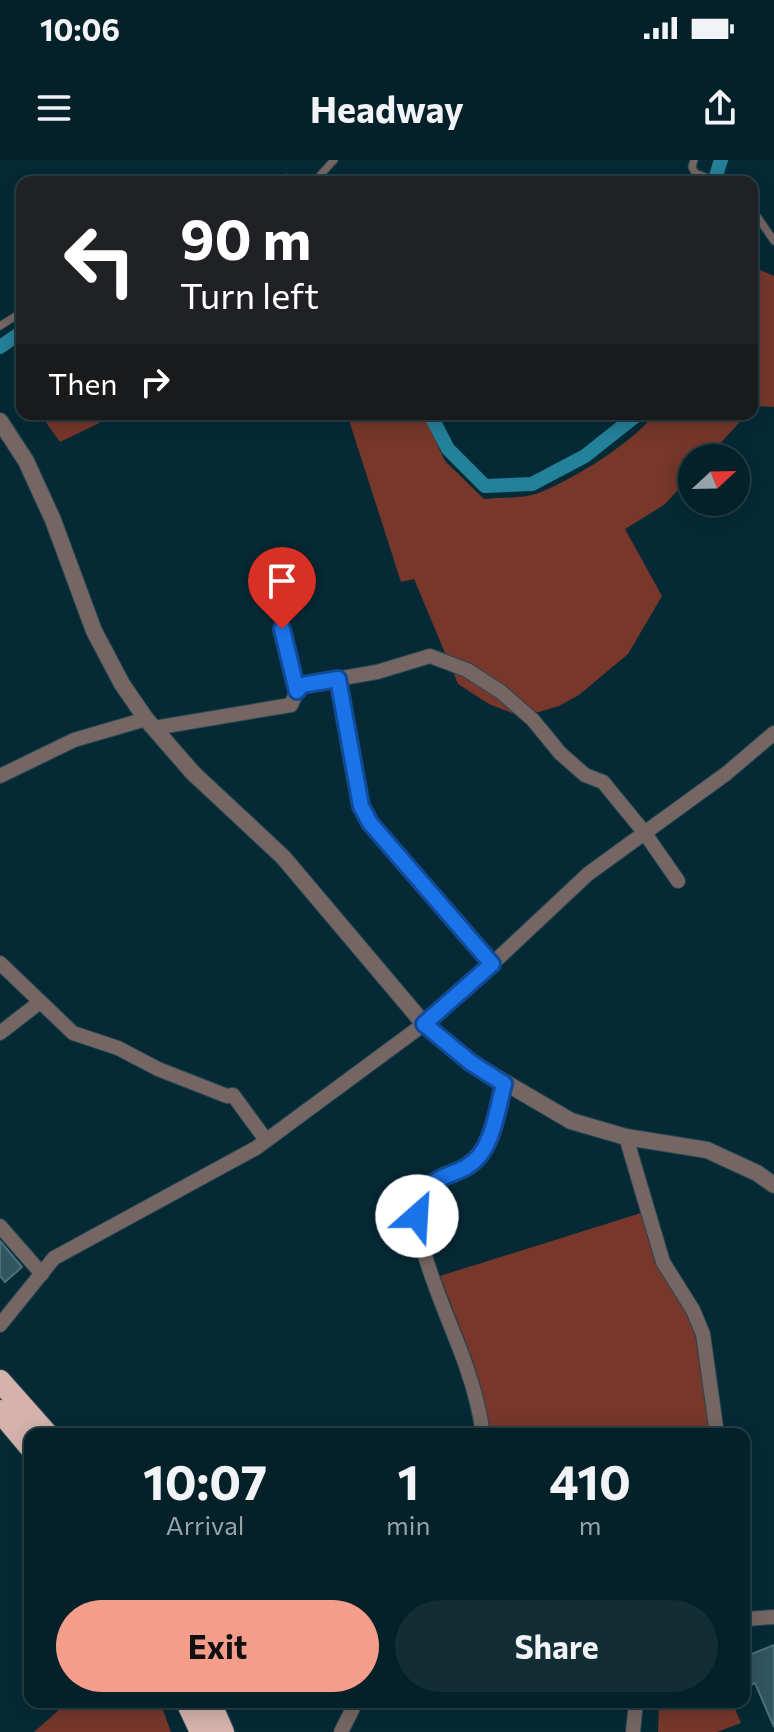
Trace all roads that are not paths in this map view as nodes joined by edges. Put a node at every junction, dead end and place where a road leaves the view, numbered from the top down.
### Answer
1 (334, 160) edge
2 (694, 160) edge
3 (321, 176) edge
4 (701, 176) edge
5 (758, 218) edge
6 (774, 241) edge
7 (0, 421) edge
8 (282, 629) dead end
9 (338, 679) junction
10 (297, 691) junction
11 (150, 723) junction
12 (774, 733) edge
13 (0, 776) edge
14 (644, 832) junction
15 (678, 881) dead end
16 (0, 963) edge
17 (491, 964) junction
18 (40, 1002) junction
19 (424, 1024) junction
20 (0, 1033) edge
21 (504, 1084) junction
22 (626, 1137) junction
23 (266, 1140) junction
24 (774, 1185) edge
25 (0, 1226) edge
26 (42, 1274) junction
27 (0, 1325) edge
28 (0, 1381) edge
29 (0, 1411) edge
30 (42, 1428) edge
31 (482, 1428) edge
32 (716, 1428) edge
33 (24, 1440) edge
34 (774, 1617) edge
35 (750, 1619) edge
36 (190, 1708) edge
37 (213, 1708) edge
38 (353, 1708) edge
39 (635, 1708) edge
40 (201, 1732) edge
41 (223, 1732) edge
42 (341, 1732) edge
43 (633, 1732) edge

1 - 3 lane
2 - 4 lane
5 - 6 lane
7 - 11 street
8 - 10 street
9 - 10 street
9 - 14 street
9 - 17 street
10 - 11 street
11 - 13 street
11 - 19 street
12 - 14 street
14 - 15 street
14 - 17 street
16 - 18 street
17 - 19 street
18 - 20 street
18 - 23 street
19 - 21 street
19 - 23 street
21 - 22 street
21 - 31 street
22 - 24 street
22 - 32 street
23 - 26 street
25 - 26 street
26 - 27 street
28 - 30 highway
29 - 33 highway
34 - 35 street
36 - 40 highway
37 - 41 highway
38 - 42 street
39 - 43 street

